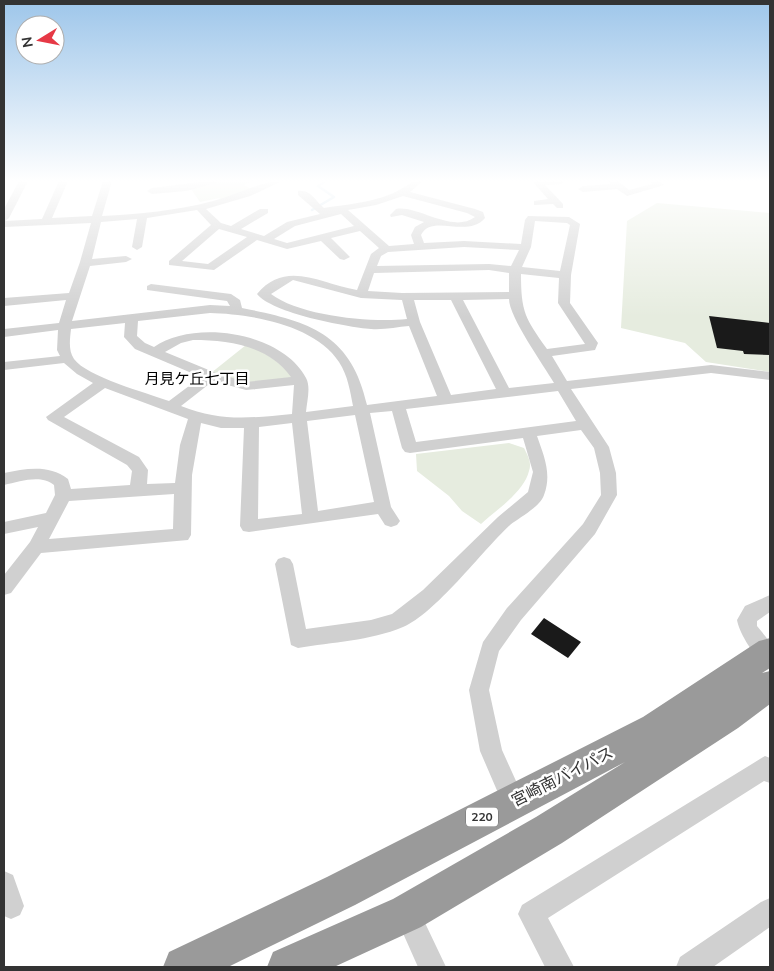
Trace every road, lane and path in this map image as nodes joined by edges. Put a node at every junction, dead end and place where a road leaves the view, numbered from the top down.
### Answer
1 (94, 226) edge
2 (143, 226) edge
3 (215, 226) edge
4 (222, 226) edge
5 (238, 226) edge
6 (286, 226) edge
7 (424, 226) edge
8 (530, 226) edge
9 (575, 226) edge
10 (360, 228) joint
11 (233, 229) junction
12 (260, 238) junction
13 (324, 238) junction
14 (420, 246) junction
15 (137, 247) dead end
16 (526, 247) junction
17 (386, 249) junction
18 (344, 257) dead end
19 (126, 259) dead end
20 (86, 264) junction
21 (369, 270) junction
22 (515, 270) junction
23 (565, 275) junction
24 (152, 288) dead end
25 (362, 294) junction
26 (455, 294) junction
27 (74, 296) junction
28 (514, 296) junction
29 (407, 297) junction
30 (4, 302) edge
31 (236, 310) junction
32 (132, 319) junction
33 (414, 322) junction
34 (66, 327) junction
35 (4, 332) edge
36 (155, 353) junction
37 (544, 353) junction
38 (67, 359) junction
39 (4, 366) edge
40 (211, 376) junction
41 (770, 376) edge
42 (300, 380) junction
43 (104, 382) junction
44 (562, 384) junction
45 (504, 392) junction
46 (445, 398) junction
47 (398, 405) junction
48 (171, 406) junction
49 (362, 409) junction
50 (196, 417) junction
51 (299, 418) junction
52 (252, 423) junction
53 (585, 425) junction
54 (529, 434) junction
55 (4, 479) edge
56 (182, 488) junction
57 (138, 491) junction
58 (63, 495) junction
59 (52, 518) junction
60 (311, 519) junction
61 (4, 528) edge
62 (36, 547) junction
63 (284, 564) dead end
64 (5, 586) edge
65 (770, 603) edge
66 (769, 663) edge
67 (770, 772) edge
68 (513, 801) junction
69 (770, 911) edge
70 (407, 913) junction
71 (184, 967) edge
72 (288, 967) edge
73 (432, 967) edge
74 (560, 967) edge
75 (690, 967) edge

1 - 20 street
2 - 15 street
3 - 12 street
4 - 11 street
5 - 11 street
6 - 12 street
7 - 14 street
8 - 16 street
9 - 23 street
10 - 13 street
10 - 17 street
11 - 12 street
12 - 13 street
13 - 18 street
14 - 16 street
14 - 17 street
16 - 22 street
17 - 21 street
19 - 20 street
20 - 27 street
21 - 22 street
21 - 25 street
22 - 23 street
22 - 28 street
23 - 37 street
24 - 31 street
25 - 29 street
25 - 33 street
26 - 28 street
26 - 29 street
26 - 45 street
27 - 30 street
27 - 34 street
28 - 37 street
29 - 33 street
31 - 32 street
31 - 49 street
32 - 34 street
32 - 36 street
33 - 46 street
34 - 35 street
34 - 38 street
36 - 40 street
36 - 42 street
37 - 44 street
38 - 39 street
38 - 43 street
40 - 42 street
40 - 48 street
41 - 44 street
42 - 51 street
43 - 48 street
43 - 57 street
44 - 45 street
44 - 53 street
45 - 46 street
46 - 47 street
47 - 49 street
47 - 54 street
48 - 50 street
49 - 51 street
49 - 60 street
50 - 52 street
50 - 56 street
51 - 52 street
51 - 60 street
52 - 60 street
53 - 54 street
53 - 68 street
54 - 63 street
55 - 58 street
56 - 57 street
56 - 62 street
57 - 58 street
58 - 59 street
59 - 61 street
59 - 62 street
62 - 64 street
65 - 66 street
66 - 68 highway, 宮崎南バイパス / 220
66 - 70 highway
67 - 74 street
68 - 71 highway, 宮崎南バイパス / 220
69 - 75 street
70 - 72 highway
70 - 73 street

